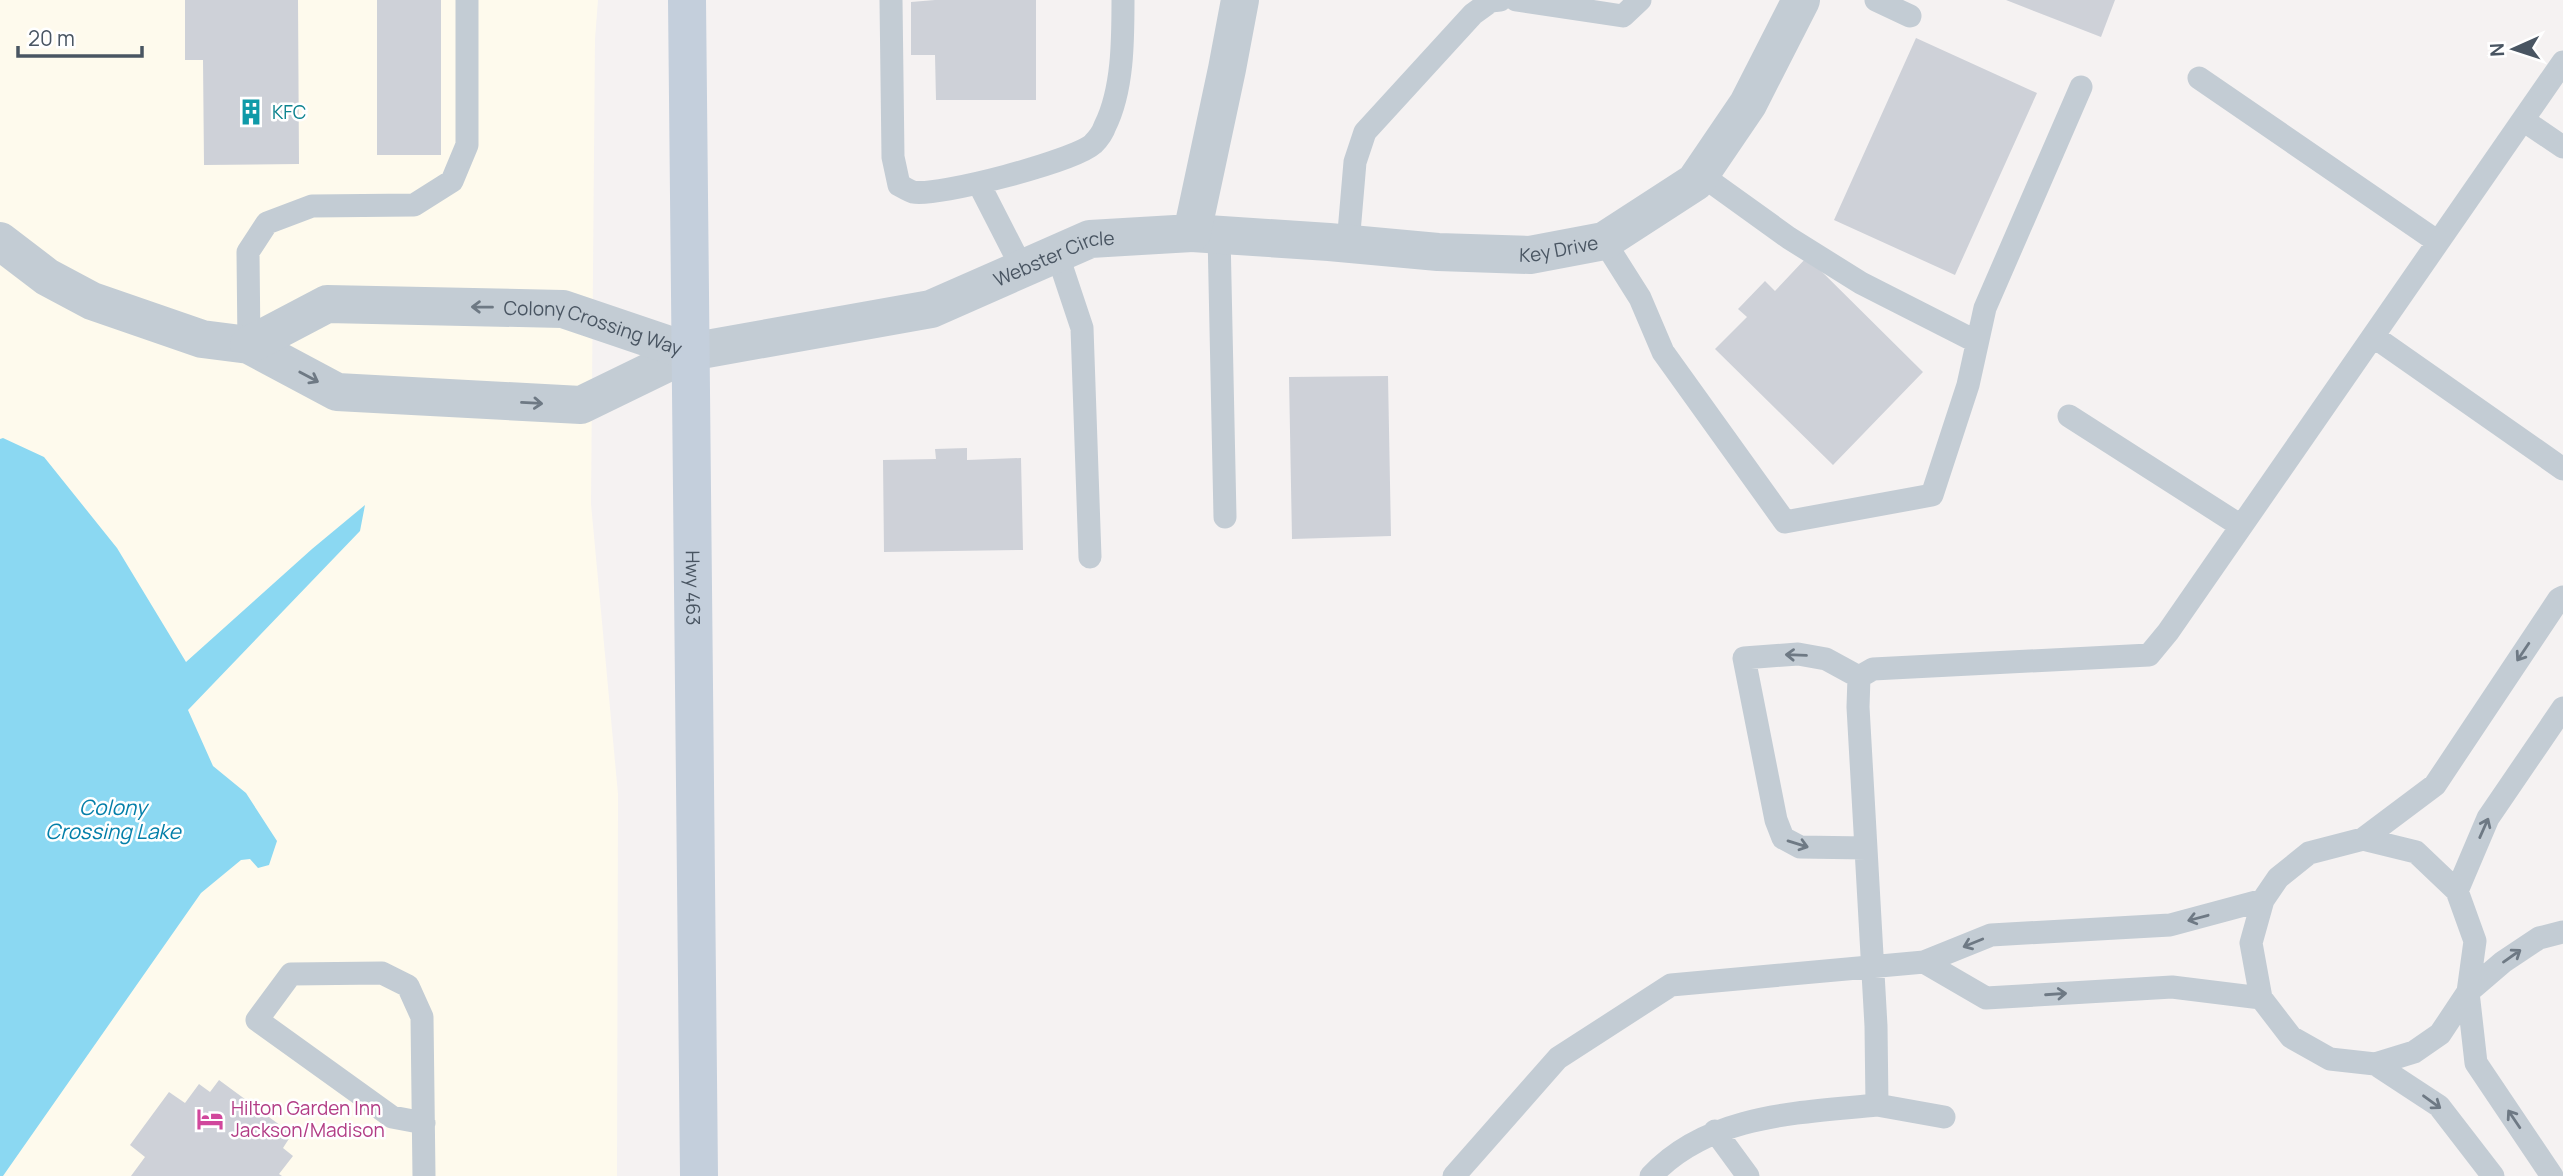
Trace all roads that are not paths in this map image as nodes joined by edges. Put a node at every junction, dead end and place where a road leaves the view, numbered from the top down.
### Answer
1 (467, 0) edge
2 (687, 0) edge
3 (891, 0) edge
4 (1122, 0) edge
5 (1240, 0) edge
6 (1500, 0) edge
7 (1516, 0) edge
8 (1640, 0) edge
9 (1801, 0) edge
10 (1876, 0) edge
11 (1910, 16) dead end
12 (2563, 62) edge
13 (2199, 78) dead end
14 (2081, 87) dead end
15 (2523, 120) junction
16 (2563, 147) edge
17 (1700, 174) junction
18 (979, 184) junction
19 (1205, 233) junction
20 (0, 241) edge
21 (1604, 241) junction
22 (2438, 242) junction
23 (1348, 244) junction
24 (1057, 253) junction
25 (1022, 268) junction
26 (2373, 336) junction
27 (1977, 342) junction
28 (249, 345) junction
29 (690, 352) junction
30 (2070, 416) dead end
31 (2563, 469) edge
32 (1225, 517) dead end
33 (2241, 526) junction
34 (1090, 557) dead end
35 (2563, 597) edge
36 (1859, 677) junction
37 (2563, 709) edge
38 (2363, 839) junction
39 (1866, 848) junction
40 (2457, 891) junction
41 (2263, 900) junction
42 (2563, 932) edge
43 (1924, 962) junction
44 (1873, 967) junction
45 (2468, 992) junction
46 (2261, 998) junction
47 (2375, 1064) junction
48 (1877, 1105) junction
49 (1944, 1117) dead end
50 (424, 1122) junction
51 (1715, 1131) junction
52 (424, 1176) edge
53 (699, 1176) edge
54 (1454, 1176) edge
55 (1651, 1176) edge
56 (1748, 1176) edge
57 (2493, 1176) edge
58 (2552, 1176) edge

1 - 28 lane
2 - 29 main road, Hwy 463
3 - 18 lane
4 - 18 lane
5 - 19 street
6 - 23 lane
7 - 8 lane
9 - 17 street, Key Drive
10 - 11 lane
12 - 15 lane
13 - 22 lane
14 - 27 lane
15 - 16 lane
15 - 22 lane
17 - 21 street, Key Drive
17 - 27 lane
18 - 25 lane
19 - 23 street, Key Drive
19 - 24 street, Webster Circle
19 - 32 lane
20 - 28 street, Colony Crossing Way
21 - 23 street, Key Drive
21 - 27 lane
22 - 26 lane
24 - 25 street, Webster Circle
24 - 34 lane
25 - 29 street, Webster Circle
26 - 31 lane
26 - 33 lane
29 -> 28 street, Colony Crossing Way
28 -> 29 street, Colony Crossing Way
29 - 53 main road, Hwy 463
30 - 33 lane
33 - 36 lane
35 -> 38 lane
36 - 39 lane
36 -> 39 lane
40 -> 37 lane
38 - 40 lane
38 - 41 lane
39 - 44 lane
40 - 45 lane
41 -> 43 lane
41 - 46 lane
45 -> 42 lane
43 - 44 lane
43 -> 46 lane
44 - 48 lane
44 - 54 lane
45 - 47 lane
58 -> 45 lane
46 - 47 lane
47 -> 57 lane
48 - 49 lane
48 - 51 lane
50 - 50 lane
50 - 52 lane
51 - 55 lane
51 - 56 lane

